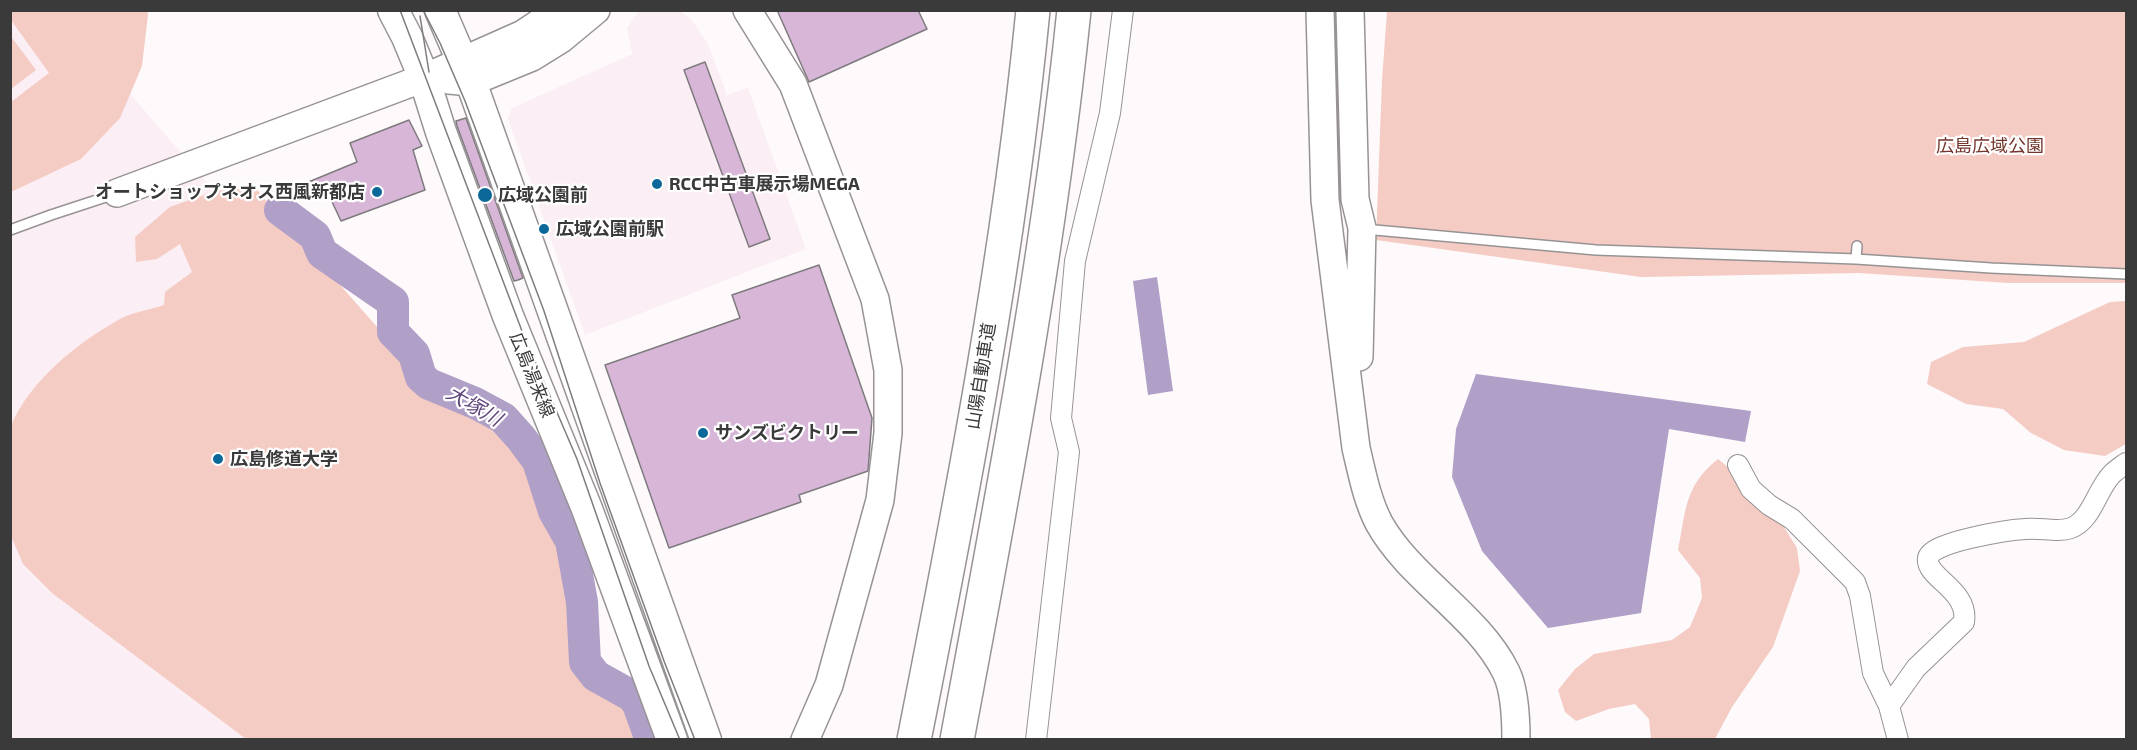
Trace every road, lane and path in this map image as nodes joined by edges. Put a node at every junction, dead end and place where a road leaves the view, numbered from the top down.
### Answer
1 (393, 10) edge
2 (441, 10) edge
3 (560, 10) edge
4 (596, 10) edge
5 (747, 10) edge
6 (1033, 10) edge
7 (1074, 10) edge
8 (1124, 10) edge
9 (1320, 10) edge
10 (1350, 10) edge
11 (467, 71) junction
12 (424, 78) junction
13 (117, 194) joint
14 (1362, 228) junction
15 (10, 230) edge
16 (1857, 246) dead end
17 (1856, 259) junction
18 (2127, 274) edge
19 (1356, 448) junction
20 (2127, 463) edge
21 (1738, 465) dead end
22 (1889, 706) junction
23 (672, 740) edge
24 (706, 740) edge
25 (805, 740) edge
26 (914, 740) edge
27 (957, 740) edge
28 (1036, 740) edge
29 (1516, 740) edge
30 (1898, 740) edge

1 - 12 main road, 広島湯来線
2 - 11 main road
3 - 11 street
4 - 11 street
5 - 25 street
6 - 26 highway, 山陽自動車道
7 - 27 highway
8 - 28 street
9 - 19 street
10 - 14 street
11 - 12 street
11 - 24 main road
12 - 13 street
12 - 23 main road, 広島湯来線
13 - 15 lane
14 - 17 lane
14 - 19 street
16 - 17 lane
17 - 18 lane
19 - 29 street
20 - 22 street
21 - 22 street
22 - 30 street

